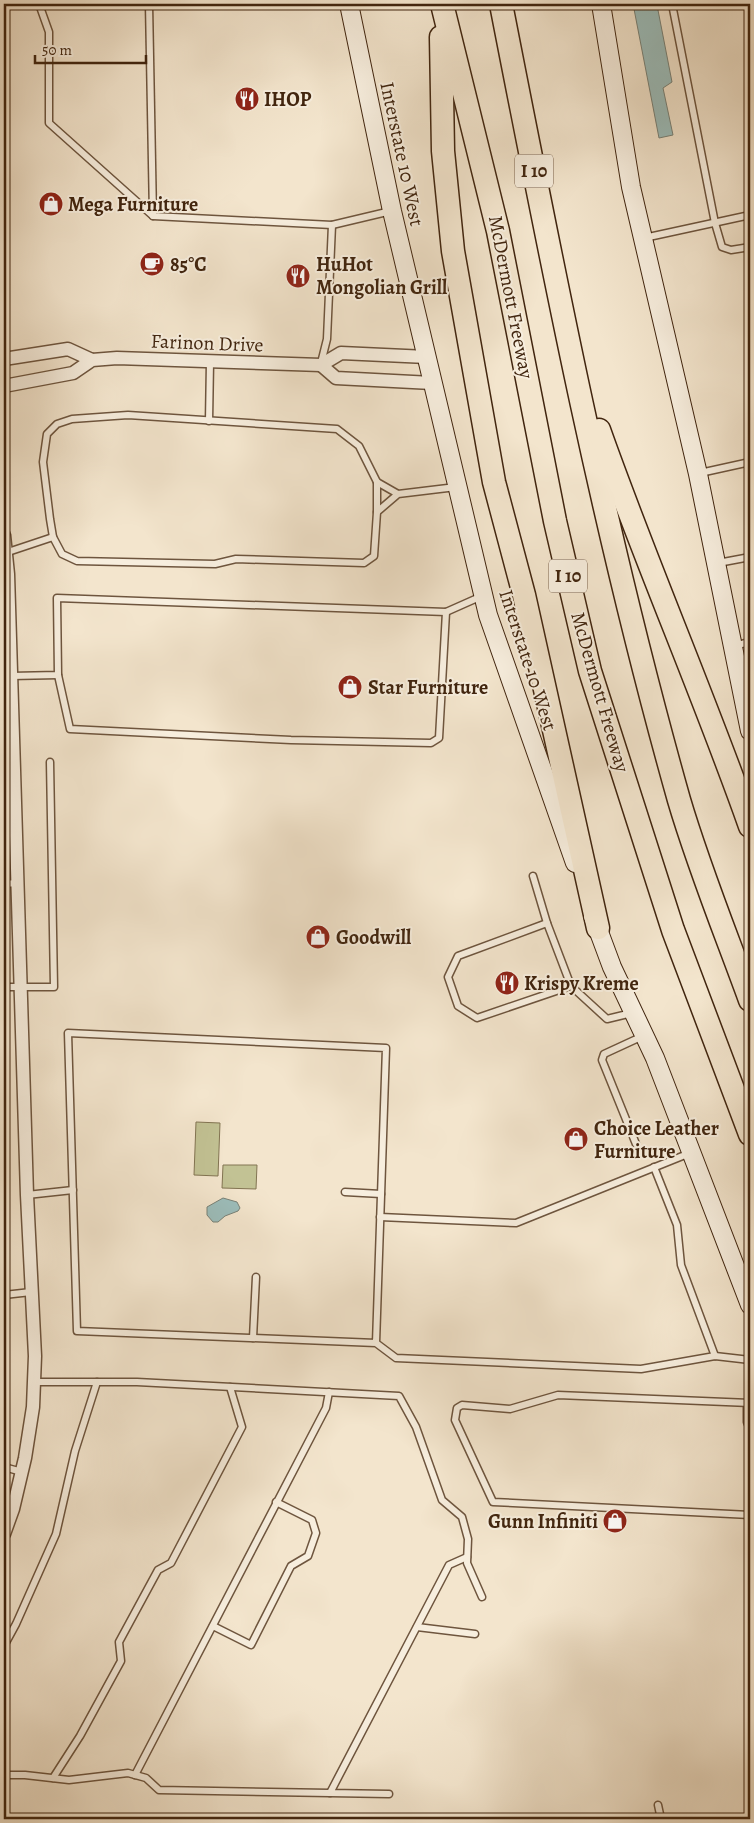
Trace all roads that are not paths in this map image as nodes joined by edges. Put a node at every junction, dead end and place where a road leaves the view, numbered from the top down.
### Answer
1 (39, 4) edge
2 (149, 4) edge
3 (349, 4) edge
4 (441, 4) edge
5 (501, 4) edge
6 (601, 4) edge
7 (672, 4) edge
8 (392, 211) junction
9 (750, 215) edge
10 (153, 216) junction
11 (715, 223) junction
12 (332, 225) junction
13 (643, 238) junction
14 (750, 247) edge
15 (566, 337) junction
16 (427, 357) junction
17 (4, 359) edge
18 (92, 360) junction
19 (210, 362) junction
20 (321, 365) junction
21 (432, 383) junction
22 (4, 386) edge
23 (209, 421) junction
24 (750, 462) edge
25 (698, 474) junction
26 (377, 482) junction
27 (459, 487) junction
28 (398, 494) junction
29 (377, 512) junction
30 (4, 535) edge
31 (53, 536) junction
32 (5, 553) junction
33 (750, 556) edge
34 (715, 564) junction
35 (483, 595) junction
36 (446, 612) junction
37 (750, 642) edge
38 (732, 646) junction
39 (11, 676) junction
40 (58, 676) junction
41 (750, 731) edge
42 (50, 762) dead end
43 (9, 775) edge
44 (750, 826) edge
45 (533, 876) dead end
46 (17, 883) junction
47 (4, 884) edge
48 (547, 923) junction
49 (598, 928) junction
50 (20, 986) junction
51 (571, 986) junction
52 (4, 987) edge
53 (750, 1000) edge
54 (633, 1012) junction
55 (644, 1036) junction
56 (750, 1134) edge
57 (636, 1144) dead end
58 (691, 1152) junction
59 (654, 1167) junction
60 (72, 1190) junction
61 (345, 1192) dead end
62 (381, 1194) junction
63 (27, 1195) junction
64 (380, 1217) junction
65 (256, 1277) dead end
66 (32, 1292) junction
67 (4, 1295) edge
68 (750, 1304) edge
69 (254, 1338) junction
70 (376, 1343) junction
71 (715, 1356) junction
72 (750, 1360) edge
73 (34, 1382) junction
74 (97, 1382) junction
75 (230, 1387) junction
76 (329, 1392) junction
77 (749, 1403) edge
78 (750, 1430) edge
79 (4, 1467) edge
80 (22, 1472) junction
81 (276, 1502) junction
82 (750, 1515) edge
83 (4, 1534) edge
84 (468, 1557) junction
85 (482, 1597) dead end
86 (213, 1626) junction
87 (417, 1627) junction
88 (475, 1634) dead end
89 (4, 1646) edge
90 (4, 1775) edge
91 (135, 1775) junction
92 (53, 1778) junction
93 (330, 1793) junction
94 (388, 1794) dead end
95 (658, 1805) dead end
96 (661, 1819) edge

1 - 10 lane
2 - 10 lane
3 - 8 main road, Interstate 10 West
4 - 49 highway
4 - 56 highway, McDermott Freeway / I 10
5 - 15 highway, I 10
6 - 13 main road
7 - 11 lane
8 - 12 lane
8 - 16 main road, Interstate 10 West
9 - 11 lane
10 - 12 lane
11 - 13 lane
11 - 14 lane
12 - 20 lane
13 - 25 main road
15 - 44 highway
15 - 53 highway, I 10
16 - 20 street
16 - 21 main road, Interstate 10 West
17 - 18 street
18 - 19 street, Farinon Drive
18 - 22 street, Farinon Drive
19 - 20 street, Farinon Drive
19 - 23 lane
20 - 21 street
21 - 27 main road, Interstate 10 West
23 - 26 lane
23 - 31 lane
24 - 25 lane
25 - 34 main road
26 - 28 lane
26 - 29 lane
27 - 28 lane
27 - 35 main road, Interstate 10 West
28 - 29 lane
29 - 31 lane
30 - 32 street
31 - 32 lane
32 - 39 street
33 - 34 lane
34 - 38 main road
35 - 36 lane
35 - 49 main road, Interstate 10 West
36 - 40 lane
36 - 40 lane
37 - 38 lane
38 - 41 main road
39 - 40 lane
39 - 43 street
42 - 50 lane
43 - 46 street
45 - 48 lane
46 - 47 lane
46 - 50 street
48 - 51 lane
48 - 51 lane
49 - 54 main road, Interstate 10 West
50 - 52 lane
50 - 63 street
51 - 54 lane
54 - 55 main road, Interstate 10 West
55 - 57 lane
55 - 58 main road, Interstate 10 West
58 - 59 lane
58 - 68 main road, Interstate 10 West
59 - 64 lane
59 - 71 lane
60 - 62 lane
60 - 63 lane
60 - 69 lane
61 - 62 lane
62 - 64 lane
63 - 66 street
64 - 70 lane
65 - 69 lane
66 - 67 lane
66 - 73 street
69 - 70 lane
70 - 71 lane
71 - 72 lane
73 - 74 lane
73 - 80 street
74 - 75 lane
74 - 89 lane
75 - 76 lane
75 - 92 lane
76 - 81 lane
76 - 84 lane
77 - 78 lane
77 - 82 lane
79 - 80 lane
80 - 83 street
81 - 86 lane
81 - 86 lane
84 - 85 lane
84 - 87 lane
86 - 91 lane
87 - 88 lane
87 - 93 lane
90 - 92 lane
91 - 92 lane
91 - 93 lane
93 - 94 lane
95 - 96 lane

